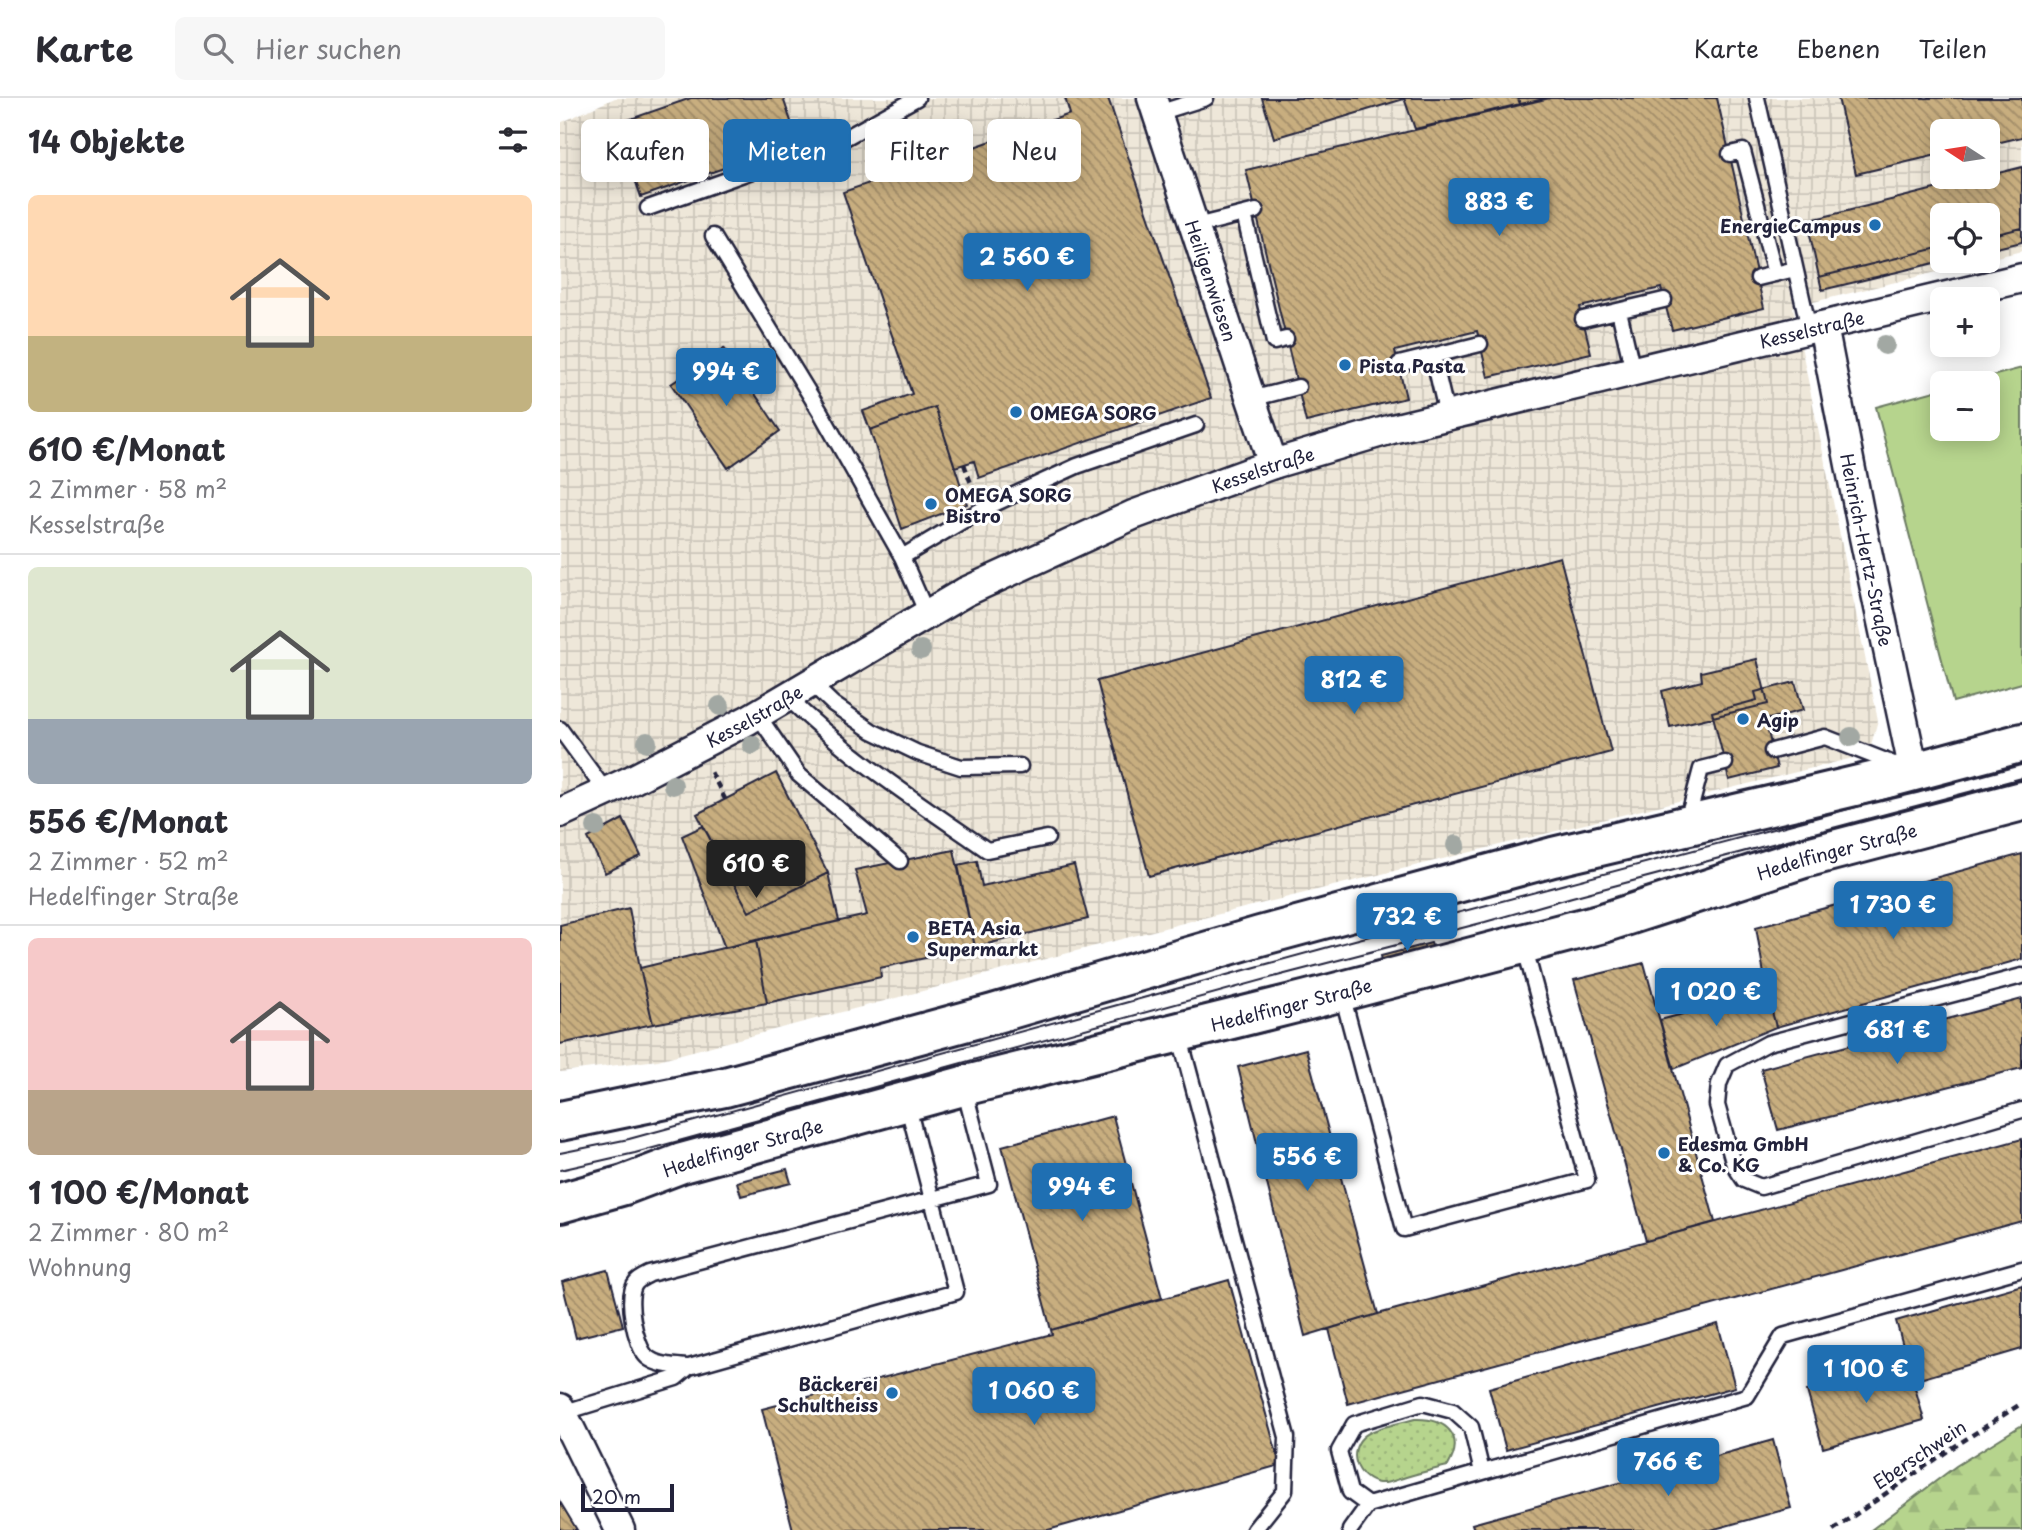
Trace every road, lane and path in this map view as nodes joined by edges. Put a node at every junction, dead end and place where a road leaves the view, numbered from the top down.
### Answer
1 (918, 98) edge
2 (1206, 98) edge
3 (1757, 98) edge
4 (1155, 106) edge
5 (1730, 154) dead end
6 (648, 208) dead end
7 (1196, 226) junction
8 (713, 236) dead end
9 (1795, 269) junction
10 (1775, 274) junction
11 (1758, 278) dead end
12 (2022, 278) edge
13 (1664, 300) dead end
14 (1619, 311) junction
15 (1583, 319) dead end
16 (1816, 327) junction
17 (1286, 339) dead end
18 (1480, 344) dead end
19 (1433, 356) junction
20 (1398, 364) dead end
21 (1633, 371) junction
22 (1298, 387) dead end
23 (1251, 399) junction
24 (1447, 415) junction
25 (1196, 425) dead end
26 (1273, 464) junction
27 (902, 557) junction
28 (927, 614) junction
29 (811, 683) junction
30 (786, 697) junction
31 (757, 714) junction
32 (560, 729) edge
33 (2022, 743) edge
34 (1772, 751) dead end
35 (1725, 763) dead end
36 (1020, 766) dead end
37 (711, 771) dead end
38 (1914, 772) junction
39 (606, 792) junction
40 (725, 799) dead end
41 (2022, 801) edge
42 (560, 813) edge
43 (1686, 825) junction
44 (1047, 838) dead end
45 (900, 861) dead end
46 (1524, 943) junction
47 (2022, 976) edge
48 (1341, 991) junction
49 (1179, 1033) junction
50 (964, 1086) junction
51 (906, 1102) junction
52 (2022, 1110) edge
53 (560, 1121) edge
54 (560, 1203) edge
55 (2022, 1269) edge
56 (689, 1367) junction
57 (2022, 1403) edge
58 (561, 1411) edge
59 (1482, 1472) junction
60 (1368, 1505) junction
61 (620, 1530) edge
62 (1254, 1530) edge
63 (1350, 1530) edge
64 (1833, 1530) edge

1 - 6 lane
2 - 4 lane
3 - 9 lane
4 - 7 street, Heiligenwiesen
5 - 10 lane
7 - 17 lane
7 - 23 street, Heiligenwiesen
8 - 27 lane
9 - 10 lane
9 - 16 lane
10 - 11 lane
12 - 16 street, Kesselstraße
13 - 14 lane
14 - 15 lane
14 - 21 lane
16 - 21 street, Kesselstraße
16 - 38 street, Heinrich-Hertz-Straße
18 - 19 lane
19 - 20 lane
19 - 24 lane
21 - 24 street, Kesselstraße
22 - 23 lane
23 - 26 street, Heiligenwiesen
24 - 26 street, Kesselstraße
25 - 27 lane
26 - 28 street, Kesselstraße
27 - 28 lane
28 - 29 street, Kesselstraße
29 - 30 street, Kesselstraße
29 - 36 lane
30 - 31 street, Kesselstraße
30 - 44 lane
31 - 39 street, Kesselstraße
31 - 45 lane
32 - 39 lane
33 - 38 street
34 - 38 lane
35 - 43 lane
37 - 40 path
38 - 43 street
39 - 42 street, Kesselstraße
41 - 46 street, Hedelfinger Straße
43 - 53 street
46 - 48 street, Hedelfinger Straße
46 - 48 lane
47 - 52 lane
48 - 49 street, Hedelfinger Straße
49 - 50 street, Hedelfinger Straße
49 - 62 lane
50 - 51 street, Hedelfinger Straße
50 - 56 lane
51 - 54 street, Hedelfinger Straße
51 - 56 lane
55 - 59 lane
56 - 58 lane
57 - 64 path, Eberschwein
58 - 61 street
59 - 60 lane
59 - 60 lane
60 - 63 lane

